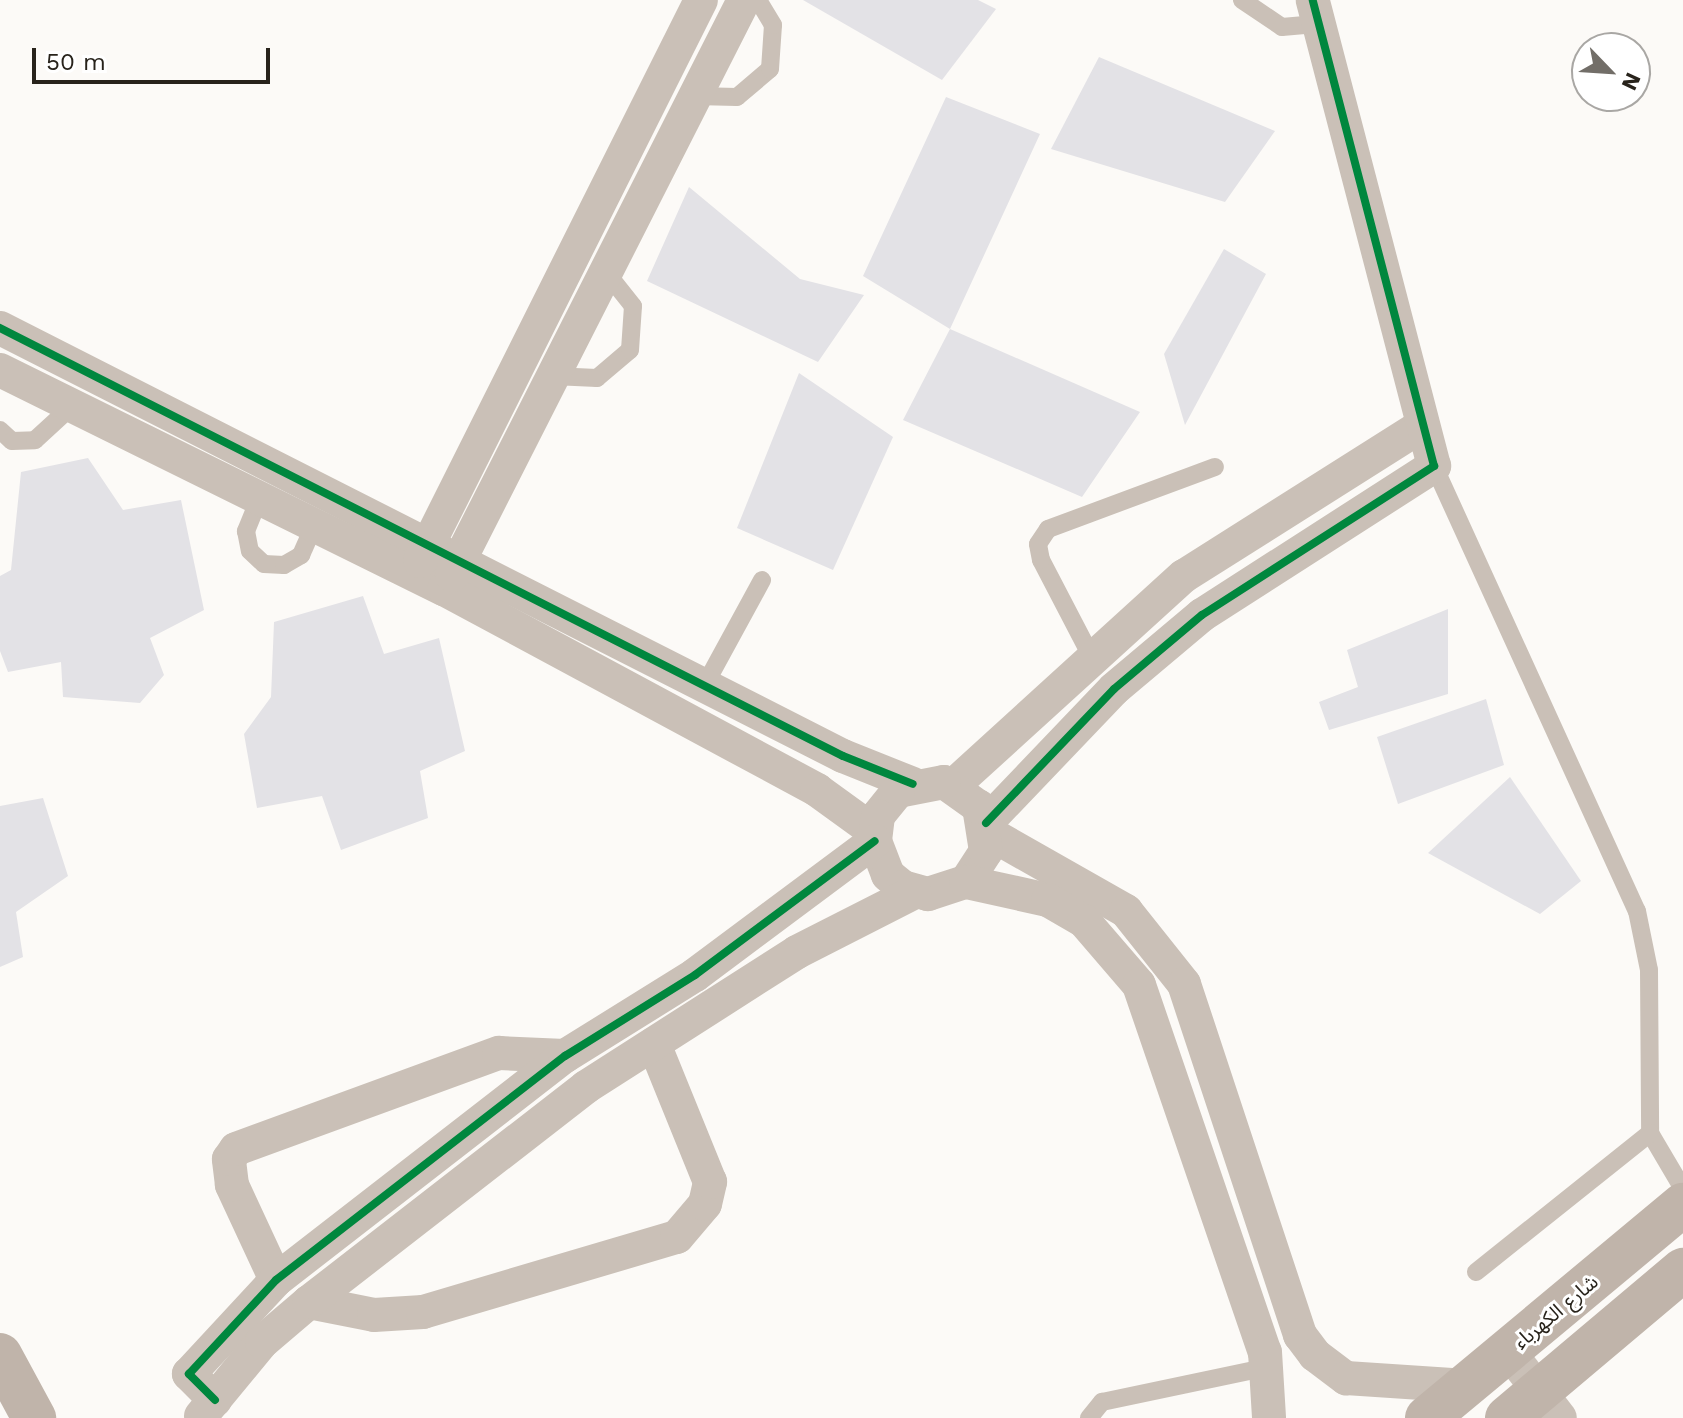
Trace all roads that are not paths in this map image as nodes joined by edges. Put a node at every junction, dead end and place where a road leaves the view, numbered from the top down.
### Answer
1 (701, 0) edge
2 (744, 0) edge
3 (758, 0) edge
4 (1242, 0) edge
5 (1316, 12) edge
6 (695, 96) junction
7 (606, 272) junction
8 (0, 328) edge
9 (0, 370) edge
10 (553, 376) junction
11 (71, 407) junction
12 (1420, 427) junction
13 (0, 430) edge
14 (1434, 466) junction
15 (1215, 467) dead end
16 (259, 499) junction
17 (314, 526) junction
18 (430, 542) junction
19 (460, 557) junction
20 (413, 574) junction
21 (762, 580) dead end
22 (444, 589) junction
23 (1090, 654) junction
24 (707, 681) junction
25 (913, 784) junction
26 (954, 785) junction
27 (987, 828) junction
28 (875, 837) junction
29 (966, 882) junction
30 (915, 892) junction
31 (654, 1044) junction
32 (565, 1056) junction
33 (1650, 1133) junction
34 (1683, 1189) edge
35 (1683, 1205) edge
36 (1683, 1270) edge
37 (1476, 1272) dead end
38 (276, 1280) junction
39 (309, 1302) junction
40 (0, 1355) edge
41 (1315, 1355) junction
42 (1268, 1367) junction
43 (1486, 1370) junction
44 (207, 1409) edge
45 (1528, 1412) edge
46 (34, 1418) edge
47 (1089, 1418) edge
48 (1269, 1418) edge
49 (1427, 1418) edge

1 - 18 street
2 - 6 street
3 - 6 lane
4 - 5 lane
5 - 12 street
6 - 7 street
7 - 10 street
7 - 10 lane
8 - 18 street
9 - 11 street
10 - 19 street
11 - 13 lane
11 - 16 street
12 - 14 street
12 - 23 street
14 - 27 street
14 - 33 lane
15 - 23 lane
16 - 17 street
16 - 17 lane
17 - 20 street
18 - 19 street
18 - 20 street
19 - 22 street
19 - 24 street
20 - 22 street
21 - 24 lane
22 - 28 street
23 - 26 street
24 - 25 street
25 - 26 street
25 - 28 street
26 - 27 street
27 - 29 street
27 - 41 street
28 - 30 street
28 - 32 street
29 - 30 street
29 - 42 street
30 - 31 street
31 - 39 street
31 - 39 street
32 - 38 street
32 - 38 street
33 - 34 lane
33 - 37 lane
35 - 43 street, شارع الكهرباء
36 - 45 street
38 - 44 street
39 - 44 street
40 - 46 street
41 - 42 street
41 - 43 street
42 - 47 lane
42 - 48 street
43 - 45 street
43 - 49 street, شارع الكهرباء

